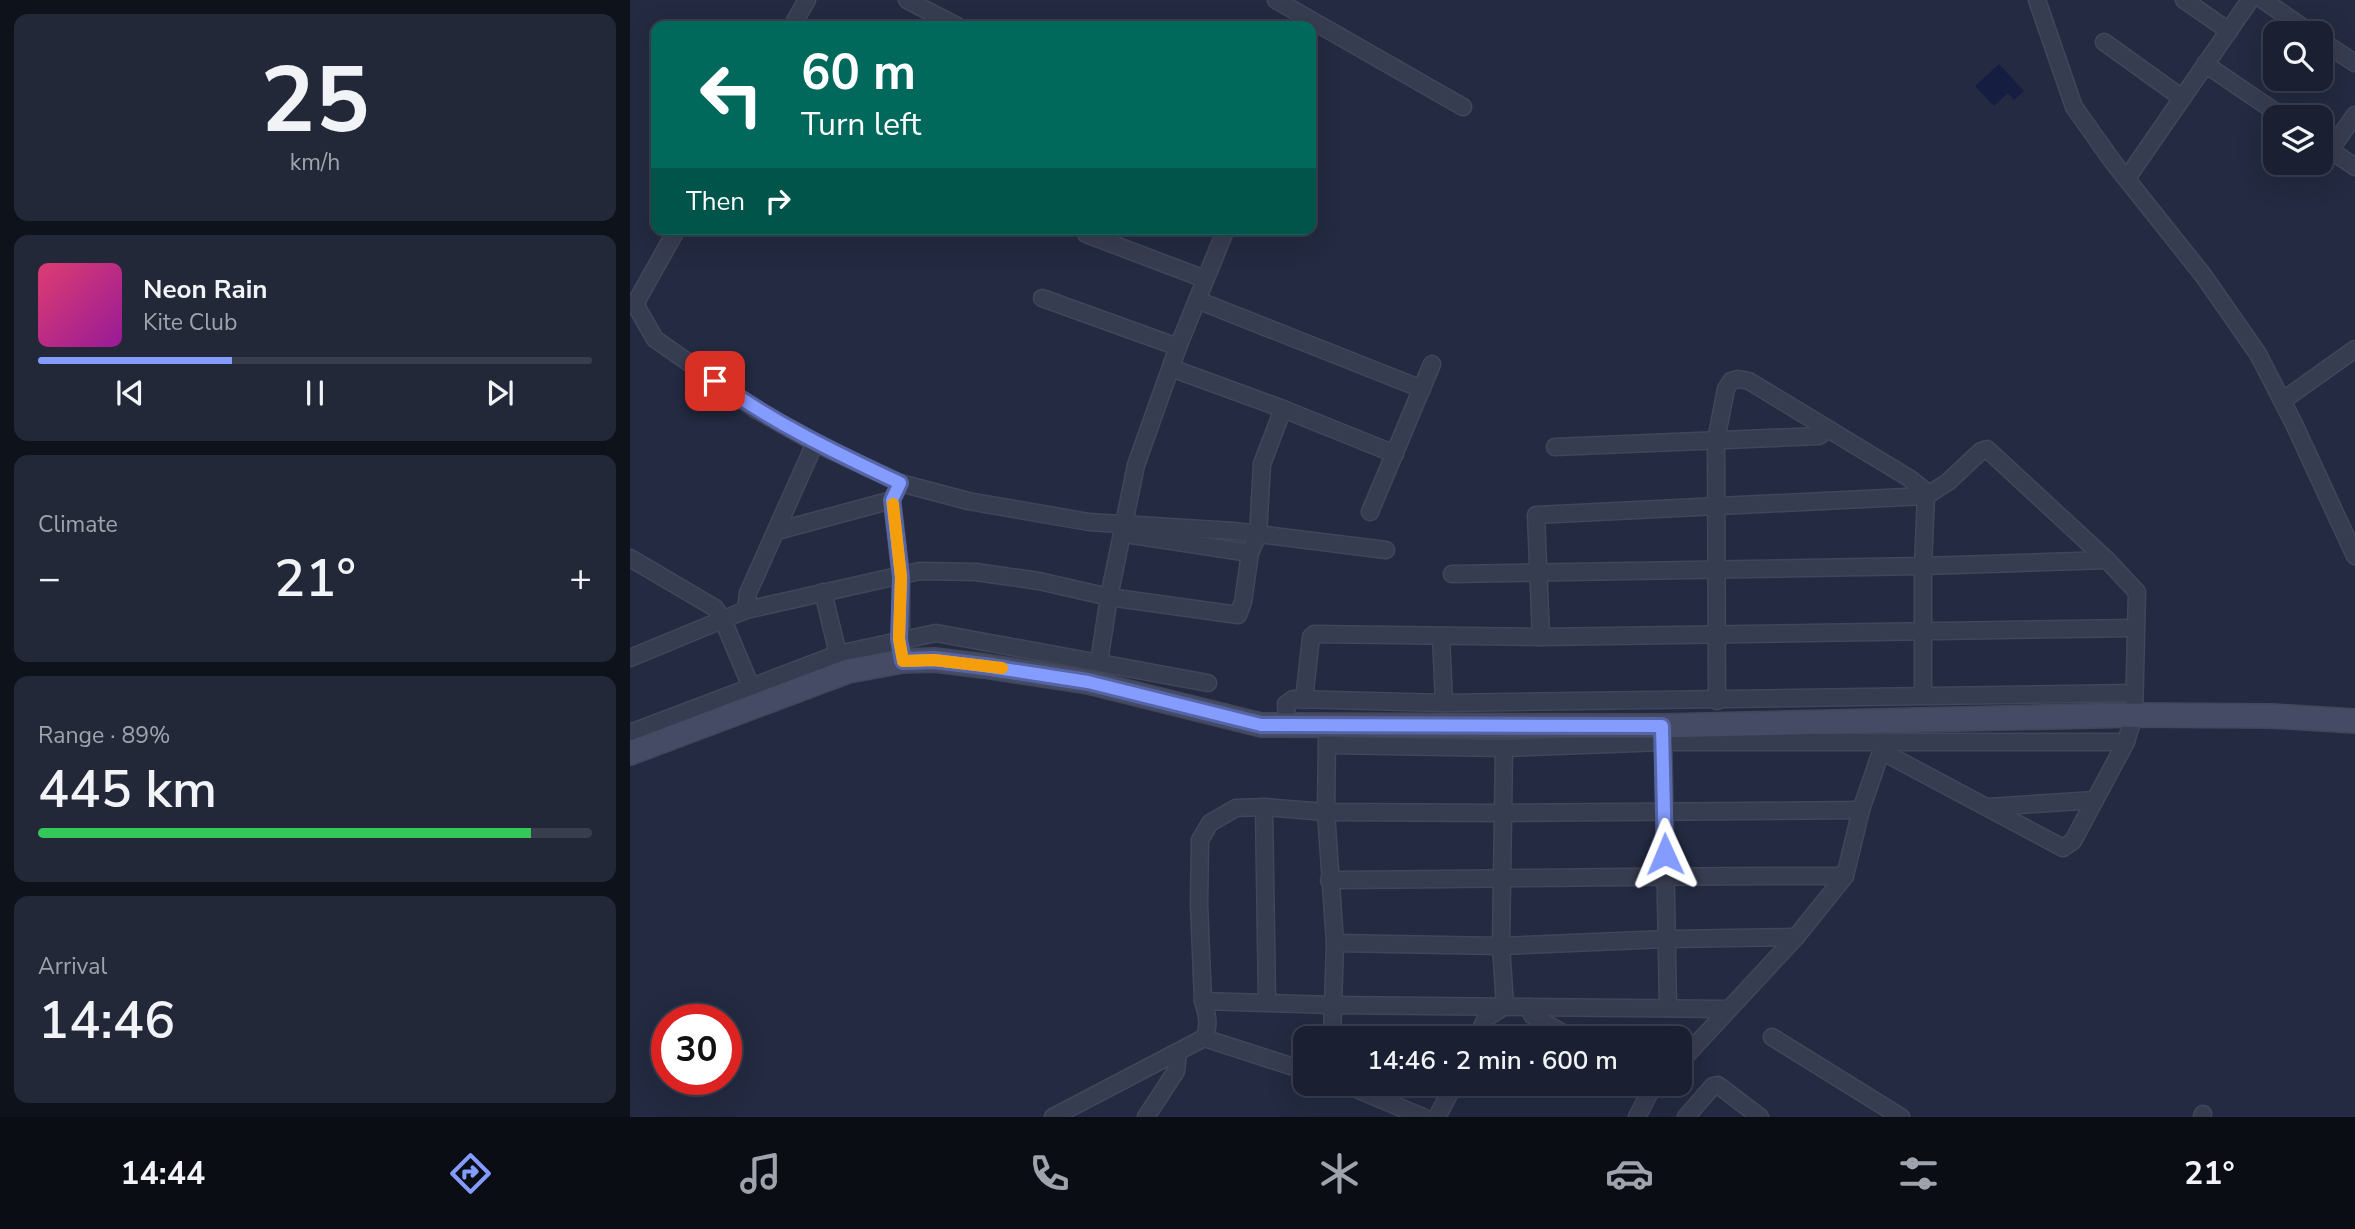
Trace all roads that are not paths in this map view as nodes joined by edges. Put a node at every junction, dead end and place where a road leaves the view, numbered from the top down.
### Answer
1 (807, 0) edge
2 (907, 0) edge
3 (1276, 0) edge
4 (2037, 0) edge
5 (2184, 0) edge
6 (2250, 0) edge
7 (2263, 0) edge
8 (795, 21) edge
9 (947, 21) edge
10 (1313, 21) edge
11 (2294, 21) edge
12 (1316, 23) edge
13 (2229, 30) junction
14 (2104, 42) dead end
15 (2333, 49) edge
16 (2355, 63) edge
17 (2205, 64) junction
18 (2182, 98) junction
19 (2265, 105) edge
20 (1463, 107) dead end
21 (2355, 115) edge
22 (2333, 138) edge
23 (2333, 152) edge
24 (2355, 167) edge
25 (2127, 178) junction
26 (674, 235) edge
27 (1089, 235) edge
28 (1223, 235) edge
29 (1205, 279) junction
30 (1042, 298) dead end
31 (1197, 300) junction
32 (1178, 347) junction
33 (2355, 349) edge
34 (1432, 364) dead end
35 (1171, 368) junction
36 (1422, 389) junction
37 (2282, 401) junction
38 (1283, 409) junction
39 (1829, 429) junction
40 (1716, 440) junction
41 (815, 443) junction
42 (1555, 447) dead end
43 (1395, 454) junction
44 (900, 483) junction
45 (1926, 496) junction
46 (892, 500) junction
47 (1716, 505) junction
48 (1370, 513) dead end
49 (1124, 530) junction
50 (777, 531) junction
51 (1258, 535) junction
52 (1386, 550) dead end
53 (1250, 553) junction
54 (2355, 556) edge
55 (2107, 560) junction
56 (631, 562) edge
57 (1923, 566) junction
58 (1717, 570) junction
59 (1538, 572) junction
60 (1452, 574) dead end
61 (901, 577) junction
62 (823, 592) junction
63 (1109, 597) junction
64 (746, 610) junction
65 (723, 620) junction
66 (2136, 628) junction
67 (1923, 632) junction
68 (1717, 634) junction
69 (1441, 636) junction
70 (1541, 637) junction
71 (901, 650) junction
72 (838, 654) junction
73 (630, 658) edge
74 (1100, 663) junction
75 (1208, 683) dead end
76 (1923, 695) junction
77 (756, 696) junction
78 (1304, 700) junction
79 (1717, 701) junction
80 (1444, 703) junction
81 (2134, 704) junction
82 (2355, 721) edge
83 (1287, 725) junction
84 (630, 733) edge
85 (1663, 734) junction
86 (1327, 735) junction
87 (2126, 742) junction
88 (1882, 747) junction
89 (1504, 748) junction
90 (630, 753) edge
91 (2095, 800) junction
92 (1264, 807) junction
93 (1989, 807) junction
94 (1861, 810) junction
95 (1665, 811) junction
96 (1325, 812) junction
97 (1502, 813) junction
98 (1665, 875) junction
99 (1845, 876) junction
100 (1502, 879) junction
101 (1329, 880) junction
102 (1796, 937) junction
103 (1667, 939) junction
104 (1335, 943) junction
105 (1500, 946) junction
106 (1203, 1001) junction
107 (1267, 1003) junction
108 (1332, 1005) junction
109 (1504, 1006) junction
110 (1530, 1007) junction
111 (1668, 1008) junction
112 (1727, 1009) junction
113 (1332, 1026) edge
114 (1482, 1026) edge
115 (1552, 1026) edge
116 (1772, 1037) dead end
117 (1204, 1038) junction
118 (1692, 1048) edge
119 (1178, 1053) junction
120 (1293, 1067) edge
121 (1373, 1096) edge
122 (1448, 1096) edge
123 (1648, 1096) edge
124 (1053, 1117) edge
125 (1146, 1117) edge
126 (1423, 1117) edge
127 (1437, 1117) edge
128 (1637, 1117) edge
129 (1686, 1117) edge
130 (1760, 1117) edge
131 (1901, 1117) edge

1 - 8 street
2 - 9 street
3 - 10 street
4 - 25 street
5 - 13 street
6 - 13 street
7 - 11 street
12 - 20 street
13 - 17 street
14 - 18 street
15 - 16 street
17 - 18 street
17 - 19 street
18 - 25 street
21 - 22 street
23 - 24 street
25 - 37 street
26 - 41 street
27 - 29 street
28 - 29 street
29 - 31 street
30 - 32 street
31 - 32 street
31 - 36 street
32 - 35 street
33 - 37 street
34 - 36 street
35 - 38 street
35 - 49 street
36 - 43 street
37 - 54 street
38 - 43 street
38 - 51 street
39 - 40 street
39 - 40 street
39 - 45 street
40 - 42 street
40 - 47 street
41 - 44 street
41 - 50 street
43 - 48 street
44 - 46 street
44 - 49 street
45 - 47 street
45 - 55 street
45 - 57 street
46 - 50 street
46 - 61 street
47 - 58 street
47 - 59 street
49 - 51 street
49 - 53 street
49 - 63 street
50 - 64 street
51 - 52 street
51 - 53 street
53 - 63 street
55 - 57 street
55 - 66 street
56 - 65 street
57 - 58 street
57 - 67 street
58 - 59 street
58 - 68 street
59 - 60 street
59 - 70 street
61 - 62 street
61 - 63 street
61 - 71 street
62 - 64 street
62 - 72 street
63 - 74 street
64 - 65 street
65 - 73 street
65 - 77 street
66 - 67 street
66 - 81 street
67 - 68 street
67 - 76 street
68 - 70 street
68 - 79 street
69 - 70 street
69 - 78 street
69 - 80 street
71 - 72 street
71 - 74 street
71 - 77 street
71 - 83 street
72 - 77 street
74 - 75 street
76 - 79 street
76 - 81 street
77 - 84 street
77 - 90 street
78 - 80 street
78 - 83 street
79 - 80 street
81 - 82 street
81 - 85 street
81 - 87 street
83 - 86 street
85 - 86 street
85 - 88 street
85 - 89 street
85 - 95 street
86 - 89 street
86 - 96 street
87 - 88 street
87 - 91 street
88 - 93 street
88 - 94 street
89 - 97 street
91 - 93 street
91 - 93 street
92 - 96 street
92 - 106 street
92 - 107 street
94 - 95 street
94 - 99 street
95 - 97 street
95 - 98 street
96 - 97 street
96 - 101 street
97 - 100 street
98 - 99 street
98 - 100 street
98 - 103 street
99 - 102 street
100 - 101 street
100 - 105 street
101 - 104 street
102 - 103 street
102 - 112 street
103 - 105 street
103 - 111 street
104 - 105 street
104 - 108 street
105 - 109 street
106 - 107 street
106 - 117 street
107 - 108 street
108 - 109 street
108 - 113 street
109 - 110 street
109 - 114 street
110 - 111 street
110 - 115 street
111 - 112 street
112 - 118 street
116 - 131 street
117 - 119 street
117 - 120 street
119 - 124 street
119 - 125 street
121 - 126 street
122 - 127 street
123 - 128 street
129 - 130 street

